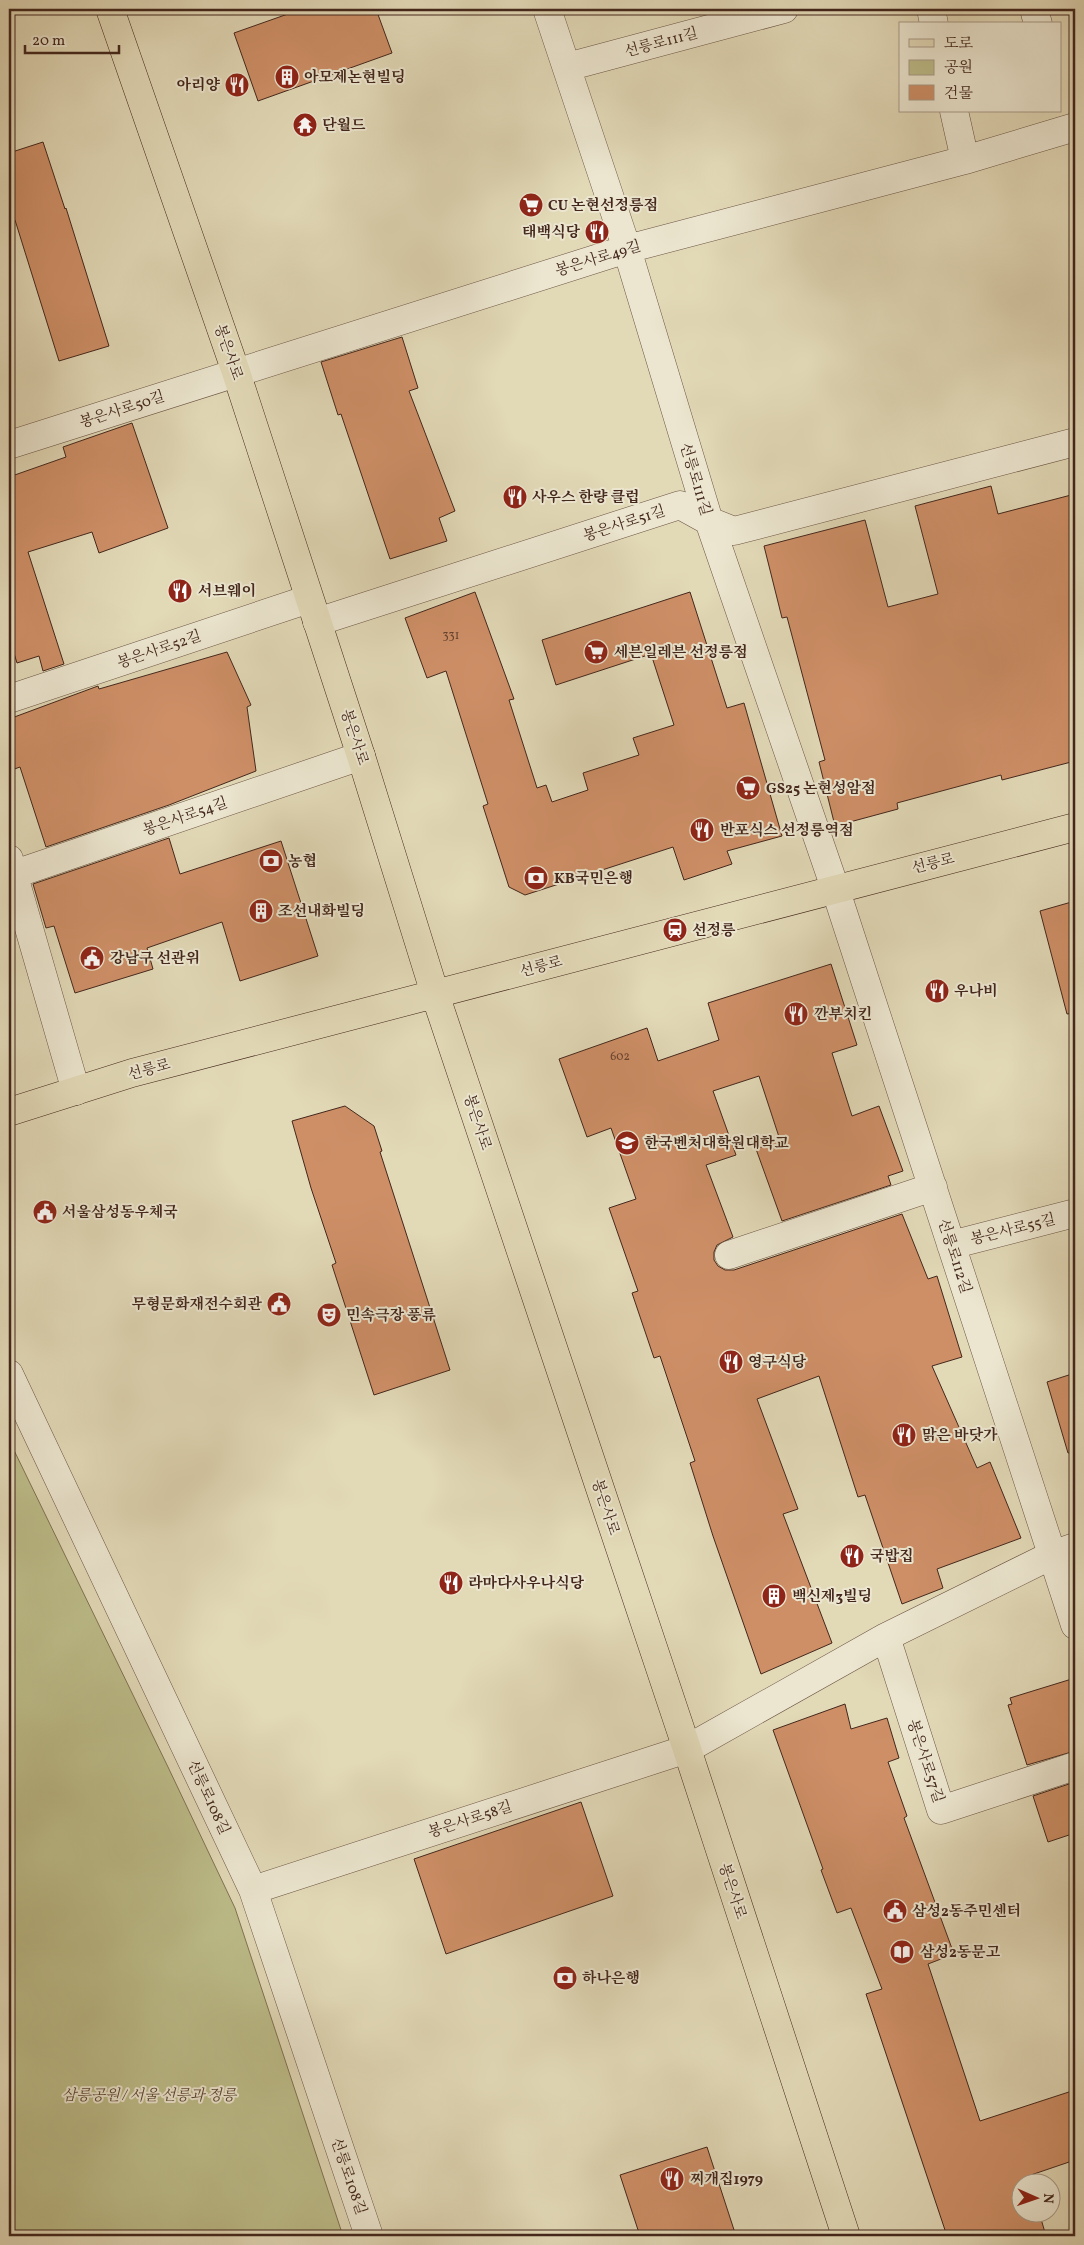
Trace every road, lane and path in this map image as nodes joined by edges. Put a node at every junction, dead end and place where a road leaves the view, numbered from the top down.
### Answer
1 (110, 9) edge
2 (547, 9) edge
3 (784, 9) edge
4 (931, 9) edge
5 (1034, 9) edge
6 (934, 22) edge
7 (1037, 22) edge
8 (567, 67) junction
9 (954, 112) edge
10 (1067, 122) edge
11 (965, 160) junction
12 (627, 248) junction
13 (236, 372) junction
14 (1075, 442) edge
15 (9, 445) edge
16 (709, 521) junction
17 (313, 610) junction
18 (9, 700) edge
19 (362, 756) junction
20 (1075, 826) edge
21 (10, 870) edge
22 (835, 888) junction
23 (435, 994) junction
24 (76, 1091) junction
25 (9, 1112) edge
26 (933, 1187) junction
27 (1075, 1213) edge
28 (951, 1245) junction
29 (729, 1255) dead end
30 (9, 1374) edge
31 (1064, 1551) edge
32 (1075, 1625) edge
33 (886, 1636) junction
34 (687, 1748) junction
35 (1075, 1766) edge
36 (253, 1890) junction
37 (369, 2236) edge
38 (846, 2236) edge

1 - 13 main road, 봉은사로
2 - 8 street, 선릉로111길
3 - 8 street, 선릉로111길
4 - 6 street
5 - 7 street
8 - 12 street, 선릉로111길
9 - 11 street
10 - 11 street, 봉은사로49길
11 - 12 street, 봉은사로49길
12 - 13 street, 봉은사로49길
12 - 16 street, 선릉로111길
13 - 15 street, 봉은사로50길
13 - 17 main road, 봉은사로
14 - 16 street, 봉은사로51길
16 - 17 street, 봉은사로51길
16 - 22 street, 선릉로111길
17 - 18 street, 봉은사로52길
17 - 19 main road, 봉은사로
19 - 21 street, 봉은사로54길
19 - 23 main road, 봉은사로
20 - 22 main road, 선릉로
21 - 24 street
22 - 23 main road, 선릉로
22 - 26 street, 선릉로112길
23 - 24 main road, 선릉로
23 - 34 main road, 봉은사로
24 - 25 main road, 선릉로
26 - 28 street, 선릉로112길
26 - 29 street
27 - 28 street, 봉은사로55길
28 - 31 street, 선릉로112길
30 - 36 street, 선릉로108길
31 - 32 street, 선릉로112길
31 - 33 street
33 - 34 street
33 - 35 street, 봉은사로57길
34 - 36 street, 봉은사로58길
34 - 38 main road, 봉은사로
36 - 37 street, 선릉로108길

